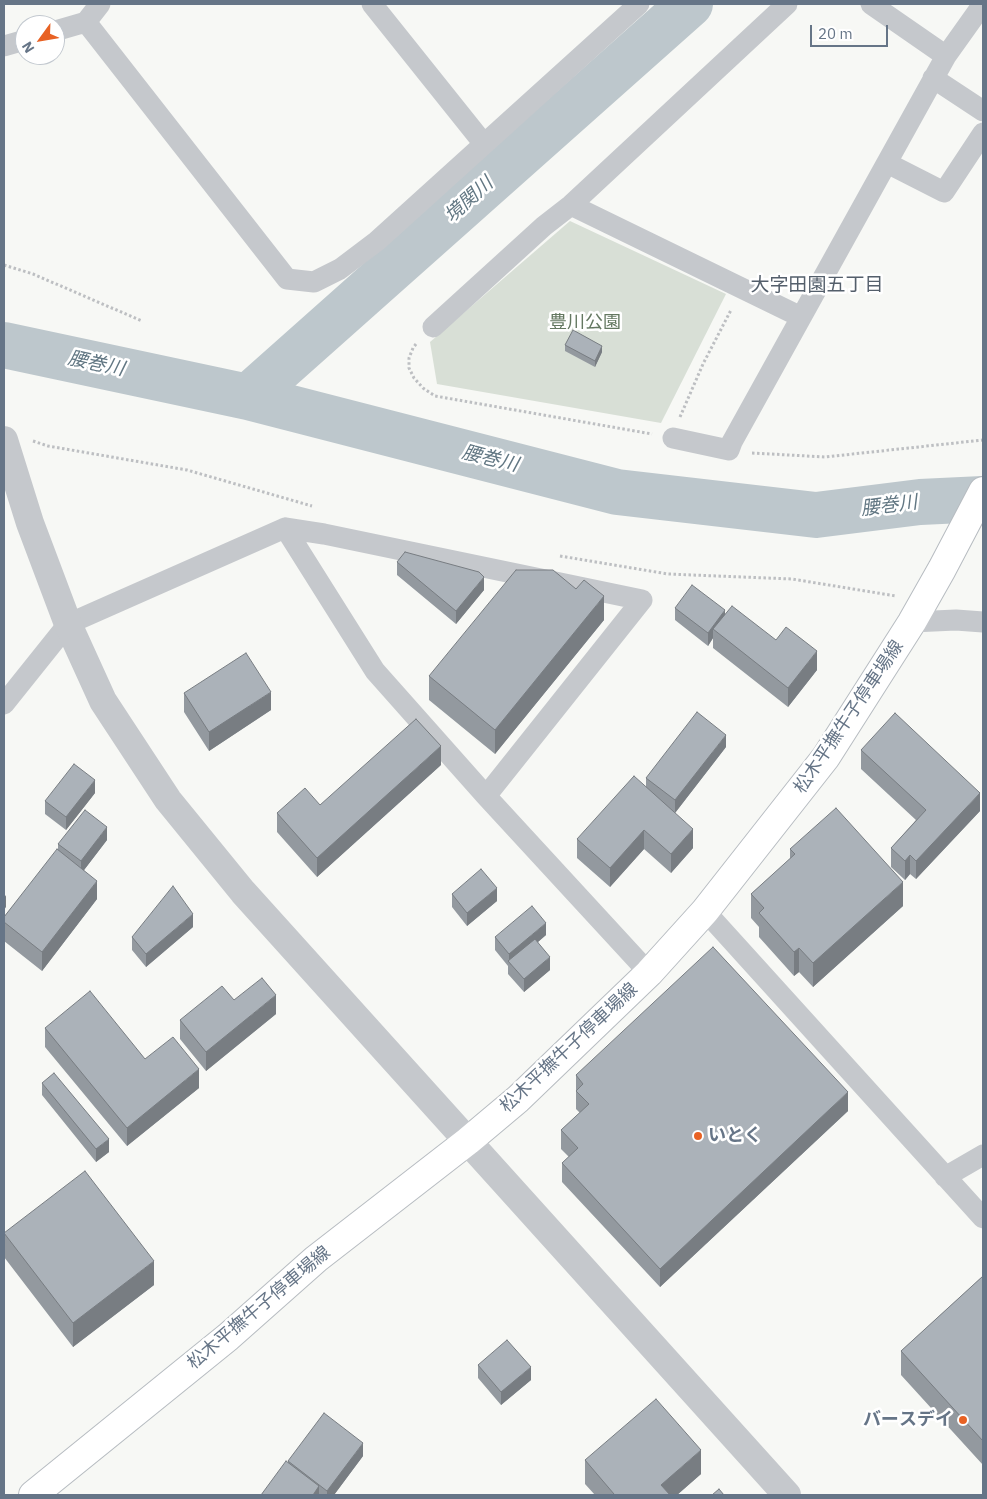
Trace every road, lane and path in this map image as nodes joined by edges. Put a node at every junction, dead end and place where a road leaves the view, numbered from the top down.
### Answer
1 (100, 4) edge
2 (372, 4) edge
3 (639, 4) edge
4 (787, 4) edge
5 (871, 4) edge
6 (983, 4) edge
7 (86, 22) junction
8 (65, 28) edge
9 (946, 56) junction
10 (933, 78) junction
11 (983, 111) edge
12 (983, 133) edge
13 (484, 144) junction
14 (887, 163) junction
15 (570, 205) junction
16 (4, 265) edge
17 (742, 288) junction
18 (801, 317) junction
19 (142, 321) dead end
20 (433, 327) joint
21 (668, 432) junction
22 (17, 440) edge
23 (983, 440) edge
24 (729, 450) junction
25 (983, 491) edge
26 (318, 508) dead end
27 (285, 528) junction
28 (554, 555) dead end
29 (918, 611) junction
30 (983, 622) edge
31 (68, 624) junction
32 (4, 704) edge
33 (486, 796) junction
34 (705, 911) junction
35 (649, 973) junction
36 (468, 1141) junction
37 (983, 1155) edge
38 (946, 1177) junction
39 (983, 1218) edge
40 (33, 1495) edge
41 (787, 1495) edge

1 - 7 street
2 - 13 street
3 - 13 street
4 - 15 street
5 - 9 street
6 - 9 street
7 - 8 street
7 - 13 street
9 - 10 street
10 - 11 street
10 - 14 street
12 - 14 street
14 - 18 street
15 - 17 street
15 - 20 street
16 - 19 path
17 - 18 street
17 - 21 path
18 - 24 street
20 - 21 path
21 - 24 street
22 - 26 path
22 - 31 street
23 - 24 path
25 - 29 main road, 松木平撫牛子停車場線
27 - 31 street
27 - 33 street
27 - 33 street
28 - 29 path
29 - 30 street
29 - 34 main road, 松木平撫牛子停車場線
31 - 32 street
31 - 36 street
33 - 35 street
34 - 35 main road, 松木平撫牛子停車場線
34 - 38 street
35 - 36 main road, 松木平撫牛子停車場線
36 - 40 main road, 松木平撫牛子停車場線
36 - 41 street
37 - 38 street
38 - 39 street

